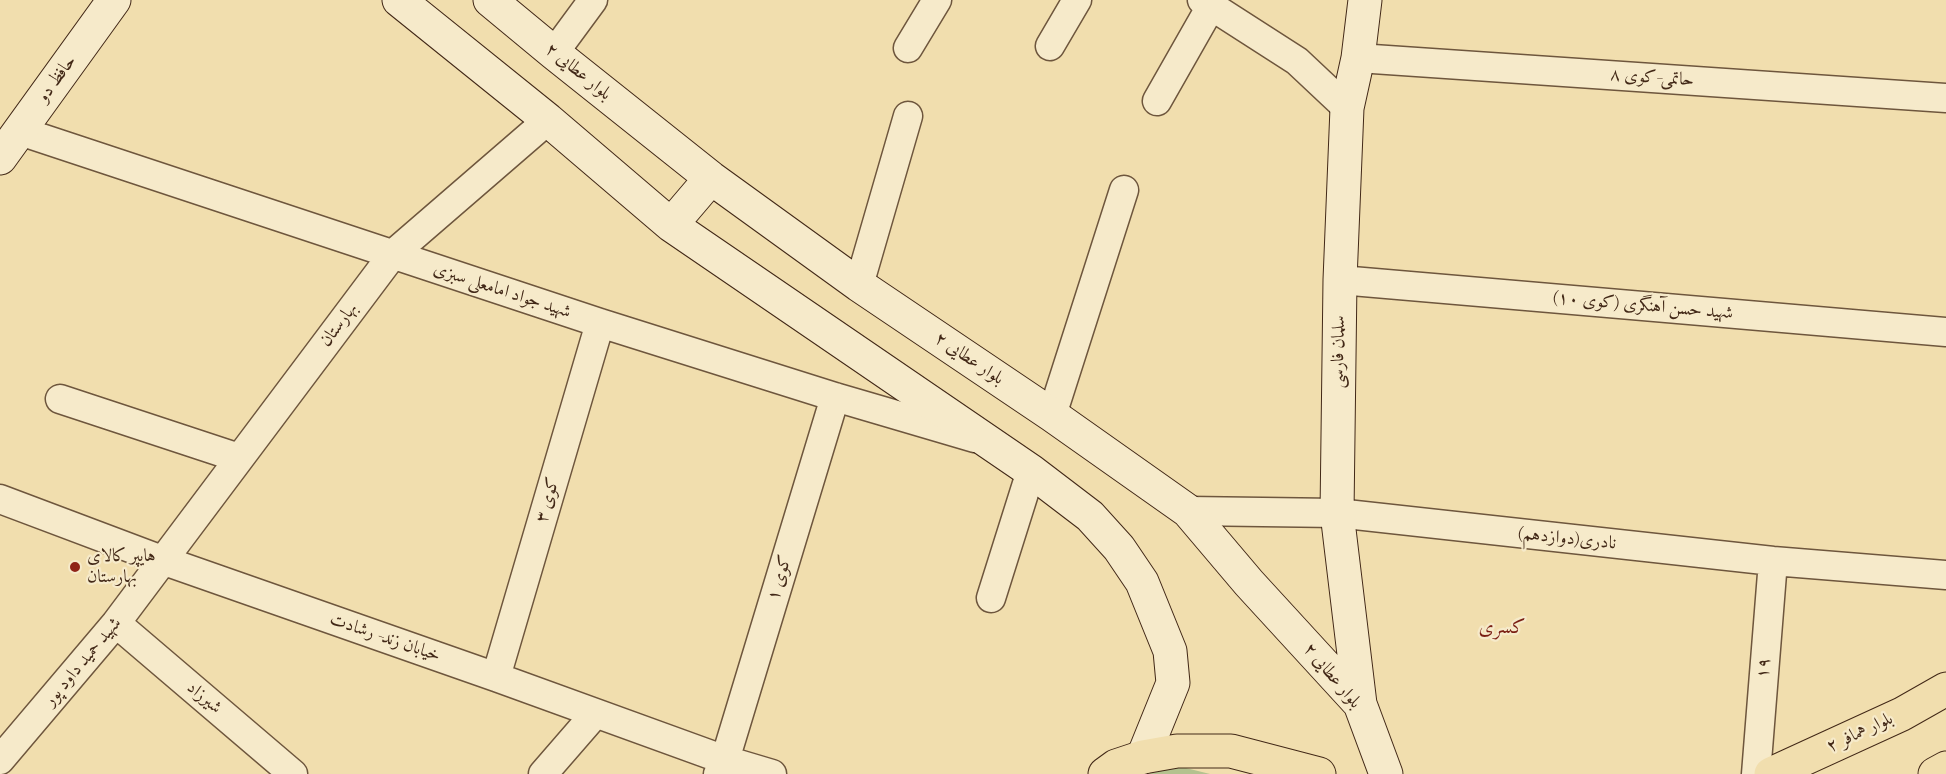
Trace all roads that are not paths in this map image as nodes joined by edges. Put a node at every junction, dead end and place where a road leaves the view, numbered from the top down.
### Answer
1 (114, 0) edge
2 (399, 0) edge
3 (490, 0) edge
4 (593, 0) edge
5 (938, 0) edge
6 (1077, 0) edge
7 (1365, 0) edge
8 (1207, 3) edge
9 (1050, 46) dead end
10 (908, 48) dead end
11 (554, 53) junction
12 (1358, 58) junction
13 (1946, 98) edge
14 (1157, 101) dead end
15 (1347, 108) junction
16 (908, 116) dead end
17 (548, 120) junction
18 (20, 131) junction
19 (0, 158) edge
20 (711, 178) junction
21 (1124, 190) dead end
22 (672, 225) junction
23 (393, 254) junction
24 (1340, 280) junction
25 (859, 285) junction
26 (600, 323) junction
27 (1946, 332) edge
28 (835, 397) junction
29 (60, 399) dead end
30 (1052, 415) junction
31 (986, 441) junction
32 (239, 458) junction
33 (1031, 471) junction
34 (0, 499) edge
35 (1188, 511) junction
36 (1337, 513) junction
37 (162, 560) junction
38 (1773, 561) junction
39 (1946, 575) edge
40 (991, 598) dead end
41 (116, 623) junction
42 (496, 677) junction
43 (1946, 688) edge
44 (1360, 704) junction
45 (595, 714) junction
46 (1143, 757) junction
47 (0, 760) edge
48 (722, 767) edge
49 (1946, 768) edge
50 (293, 774) edge
51 (543, 774) edge
52 (772, 774) edge
53 (1105, 774) edge
54 (1319, 774) edge
55 (1386, 774) edge
56 (1756, 774) edge
57 (1771, 774) edge
58 (1935, 774) edge

1 - 18 street, حافظ دو
2 - 17 street
3 - 11 street, بلوار عطایی ۲
4 - 11 street
5 - 10 street
6 - 9 street
7 - 12 street, سلمان فارسی
8 - 14 street
8 - 15 street
11 - 20 street, بلوار عطایی ۲
12 - 13 street, حاتمی-کوی ۸
12 - 15 street, سلمان فارسی
15 - 24 street, سلمان فارسی
16 - 25 street
17 - 22 street
17 - 23 street, بهارستان
18 - 19 street, حافظ دو
18 - 23 street, شهید جواد امامعلی سبزی
20 - 22 street
20 - 25 street, بلوار عطایی ۲
21 - 30 street
22 - 31 street
23 - 26 street, شهید جواد امامعلی سبزی
23 - 32 street, بهارستان
24 - 27 street, شهید حسن آهنگری (کوی ۱۰)
24 - 36 street, سلمان فارسی
25 - 30 street, بلوار عطایی ۲
26 - 28 street, شهید جواد امامعلی سبزی
26 - 42 street, کوی ۳
28 - 31 street, شهید جواد امامعلی سبزی
28 - 48 street, کوی ۱
29 - 32 street
30 - 35 street, بلوار عطایی ۲
31 - 33 street
32 - 37 street, بهارستان
33 - 40 street
33 - 46 street
34 - 37 street, خیابان زند- رشادت
35 - 36 street, نادری(دوازدهم)
35 - 44 street, بلوار عطایی ۲
36 - 38 street, نادری(دوازدهم)
36 - 44 street, سلمان فارسی
37 - 41 street, شهید حمید داود پور
37 - 42 street, خیابان زند- رشادت
38 - 39 street, نادری(دوازدهم)
38 - 56 street, ۱۹
41 - 47 street, شهید حمید داود پور
41 - 50 street, شیرزاد
42 - 45 street, خیابان زند- رشادت
43 - 57 main road, بلوار همافر ۲
44 - 55 street, بلوار عطایی ۲
45 - 48 street, خیابان زند- رشادت
45 - 51 street
46 - 53 main road
46 - 54 main road
48 - 52 street, خیابان زند- رشادت
49 - 58 main road

